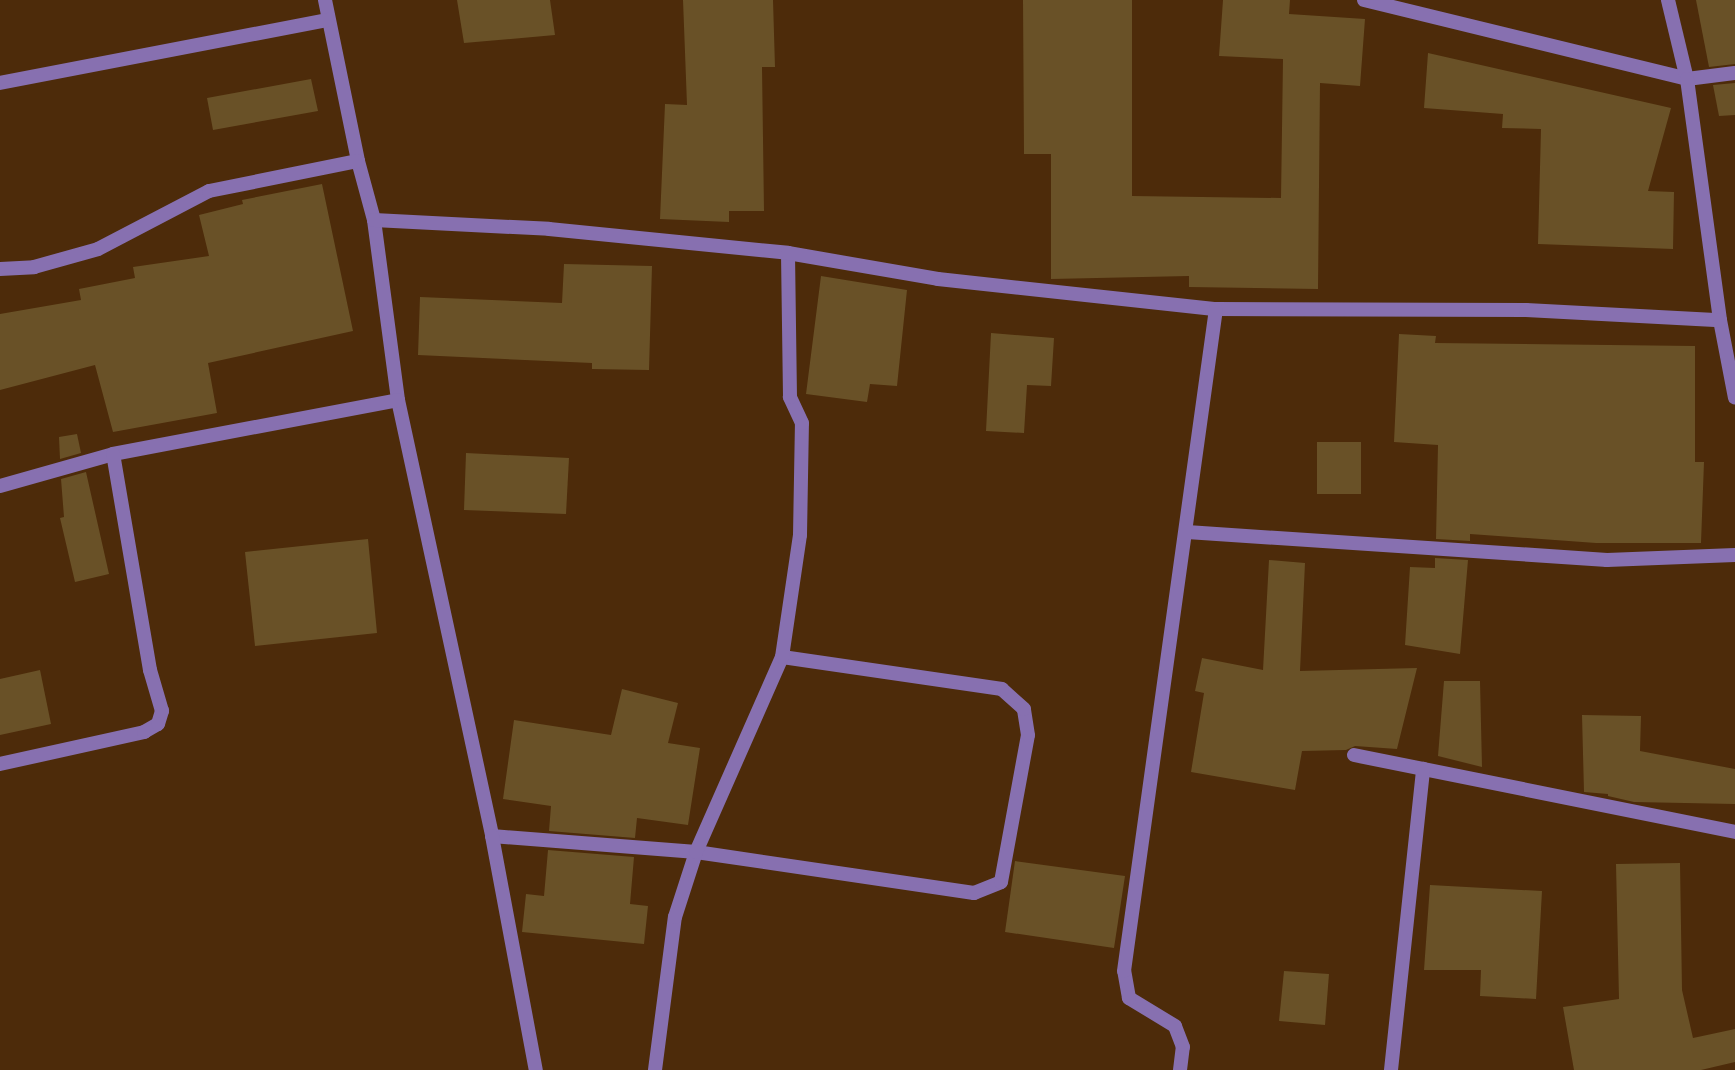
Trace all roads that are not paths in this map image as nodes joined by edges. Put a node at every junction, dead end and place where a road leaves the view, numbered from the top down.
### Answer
1 (325, 0) edge
2 (1364, 0) edge
3 (1668, 0) edge
4 (328, 20) junction
5 (1735, 73) edge
6 (1687, 79) junction
7 (0, 83) edge
8 (358, 161) junction
9 (374, 220) junction
10 (788, 253) junction
11 (0, 269) edge
12 (1216, 309) junction
13 (1720, 320) junction
14 (1735, 398) edge
15 (398, 400) junction
16 (113, 454) junction
17 (0, 486) edge
18 (1187, 532) junction
19 (1735, 555) edge
20 (782, 657) junction
21 (1354, 755) dead end
22 (0, 764) edge
23 (1423, 769) junction
24 (1735, 832) edge
25 (492, 836) junction
26 (696, 852) junction
27 (536, 1070) edge
28 (655, 1070) edge
29 (1180, 1070) edge
30 (1391, 1070) edge

1 - 4 street
2 - 6 street
3 - 6 street
4 - 7 street
4 - 8 street
5 - 6 street
6 - 13 street
8 - 9 street
8 - 11 street
9 - 10 street
9 - 15 street
10 - 12 street
10 - 20 street
12 - 13 street
12 - 18 street
13 - 14 street
15 - 16 street
15 - 25 street
16 - 17 street
16 - 22 street
18 - 19 street
18 - 29 street
20 - 26 street
20 - 26 street
21 - 23 street
23 - 24 street
23 - 30 street
25 - 26 street
25 - 27 street
26 - 28 street

